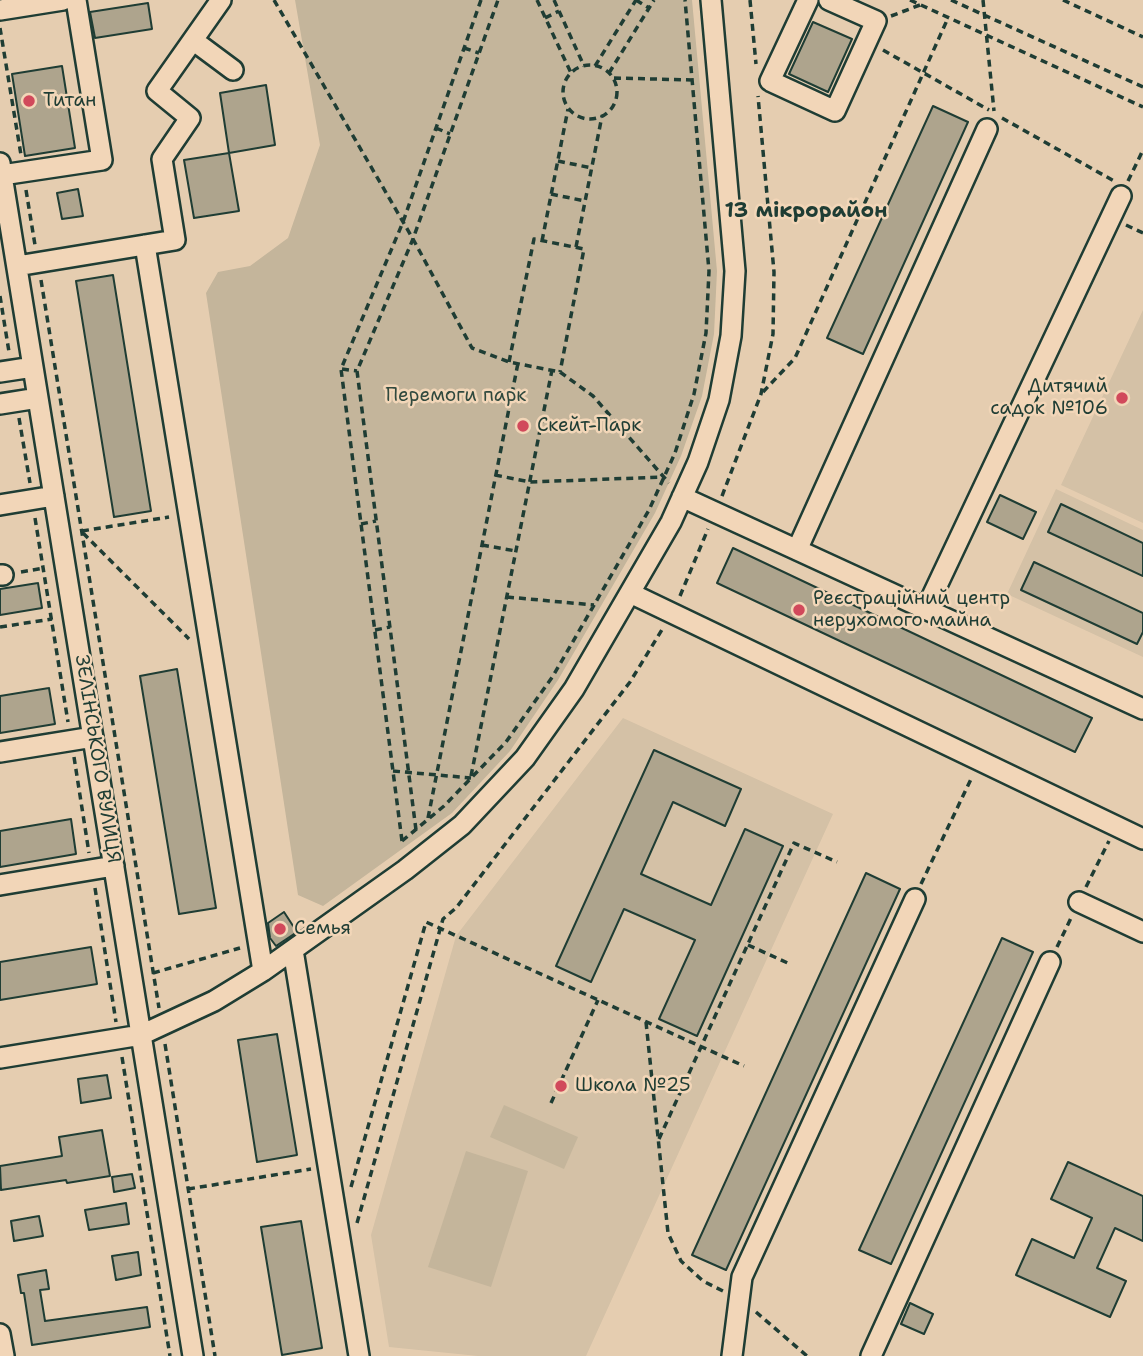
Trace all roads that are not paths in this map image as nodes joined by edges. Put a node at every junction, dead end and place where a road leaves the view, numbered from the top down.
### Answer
1 (63, 0) edge
2 (76, 0) edge
3 (221, 0) edge
4 (711, 0) edge
5 (808, 0) edge
6 (830, 0) edge
7 (0, 10) edge
8 (194, 41) junction
9 (233, 71) dead end
10 (991, 121) road end
11 (1, 169) edge
12 (1121, 196) road end
13 (145, 245) junction
14 (16, 265) junction
15 (33, 367) junction
16 (6, 371) edge
17 (38, 398) junction
18 (8, 403) edge
19 (54, 496) junction
20 (682, 497) junction
21 (0, 505) edge
22 (797, 550) junction
23 (630, 593) junction
24 (926, 609) junction
25 (1143, 709) edge
26 (93, 737) junction
27 (0, 752) edge
28 (1143, 839) edge
29 (114, 866) junction
30 (0, 885) edge
31 (915, 899) road end
32 (1079, 902) dead end
33 (1143, 932) edge
34 (293, 950) junction
35 (1050, 962) dead end
36 (263, 971) junction
37 (141, 1035) junction
38 (0, 1058) edge
39 (0, 1334) edge
40 (4, 1356) edge
41 (194, 1356) edge
42 (359, 1356) edge
43 (732, 1356) edge
44 (871, 1356) edge

1 - 7 street
2 - 11 street
3 - 8 street
4 - 20 street
5 - 6 street
8 - 9 street
8 - 13 street
10 - 22 street
11 - 14 street, ЗЕЛІНСЬКОГО ВУЛИЦЯ
12 - 24 street
13 - 14 street
13 - 36 street
14 - 15 street, ЗЕЛІНСЬКОГО ВУЛИЦЯ
15 - 16 street
15 - 17 street, ЗЕЛІНСЬКОГО ВУЛИЦЯ
17 - 18 street
17 - 19 street, ЗЕЛІНСЬКОГО ВУЛИЦЯ
19 - 21 street
19 - 26 street, ЗЕЛІНСЬКОГО ВУЛИЦЯ
20 - 22 street
20 - 23 street
22 - 24 street
23 - 28 street
23 - 34 street
24 - 25 street
26 - 27 street
26 - 29 street, ЗЕЛІНСЬКОГО ВУЛИЦЯ
29 - 30 street
29 - 37 street, ЗЕЛІНСЬКОГО ВУЛИЦЯ
31 - 43 street
32 - 33 street
34 - 36 street
34 - 42 street
35 - 44 street
36 - 37 street
37 - 38 street
37 - 41 street, ЗЕЛІНСЬКОГО ВУЛИЦЯ
39 - 40 street

